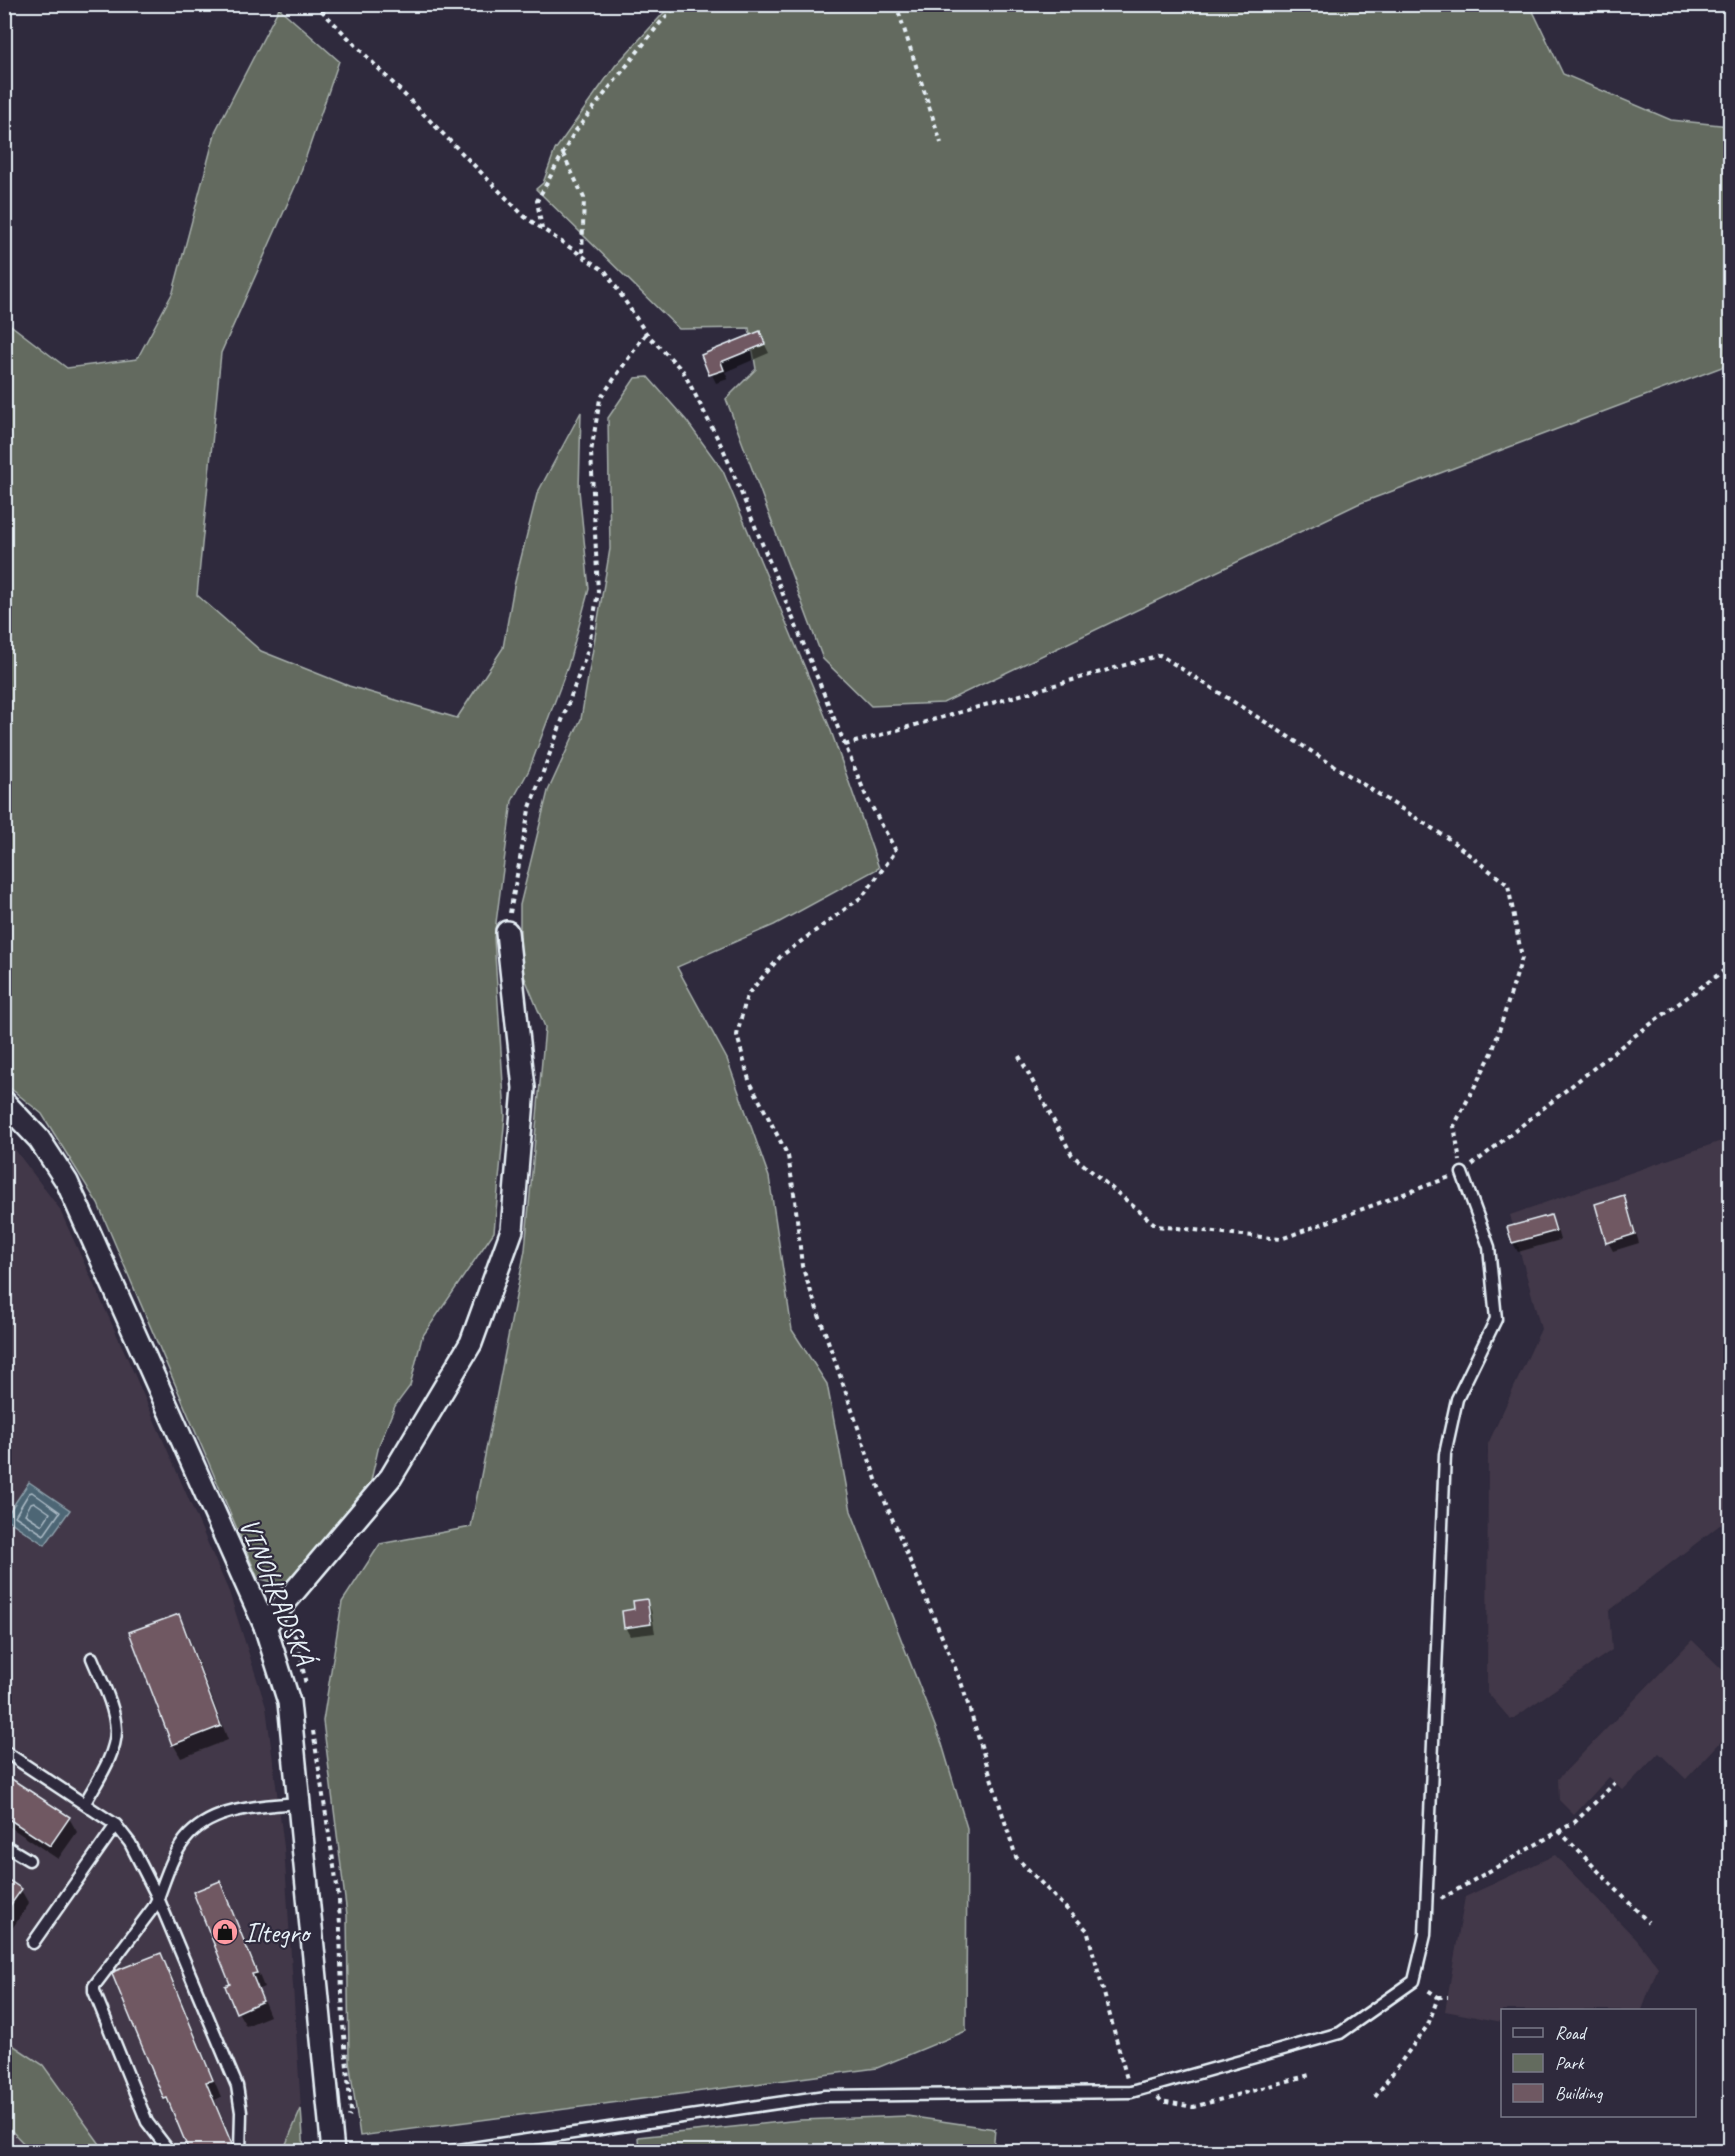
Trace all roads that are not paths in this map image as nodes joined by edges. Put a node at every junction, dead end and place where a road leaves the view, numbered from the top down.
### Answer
1 (507, 932) road end
2 (4, 1102) edge
3 (1462, 1173) road end
4 (271, 1619) junction
5 (92, 1658) dead end
6 (4, 1751) edge
7 (85, 1803) junction
8 (299, 1803) junction
9 (116, 1825) junction
10 (4, 1845) edge
11 (29, 1860) dead end
12 (158, 1898) junction
13 (33, 1943) dead end
14 (170, 2151) edge
15 (240, 2151) edge
16 (333, 2151) edge
17 (445, 2151) edge

1 - 4 street
2 - 4 street, VINOHRADSKÁ
3 - 17 lane
4 - 8 street, VINOHRADSKÁ
5 - 7 lane
6 - 7 lane
7 - 9 lane
8 - 12 lane
8 - 16 street, VINOHRADSKÁ
9 - 12 lane
9 - 13 lane
10 - 11 lane
12 - 14 lane
12 - 15 lane

